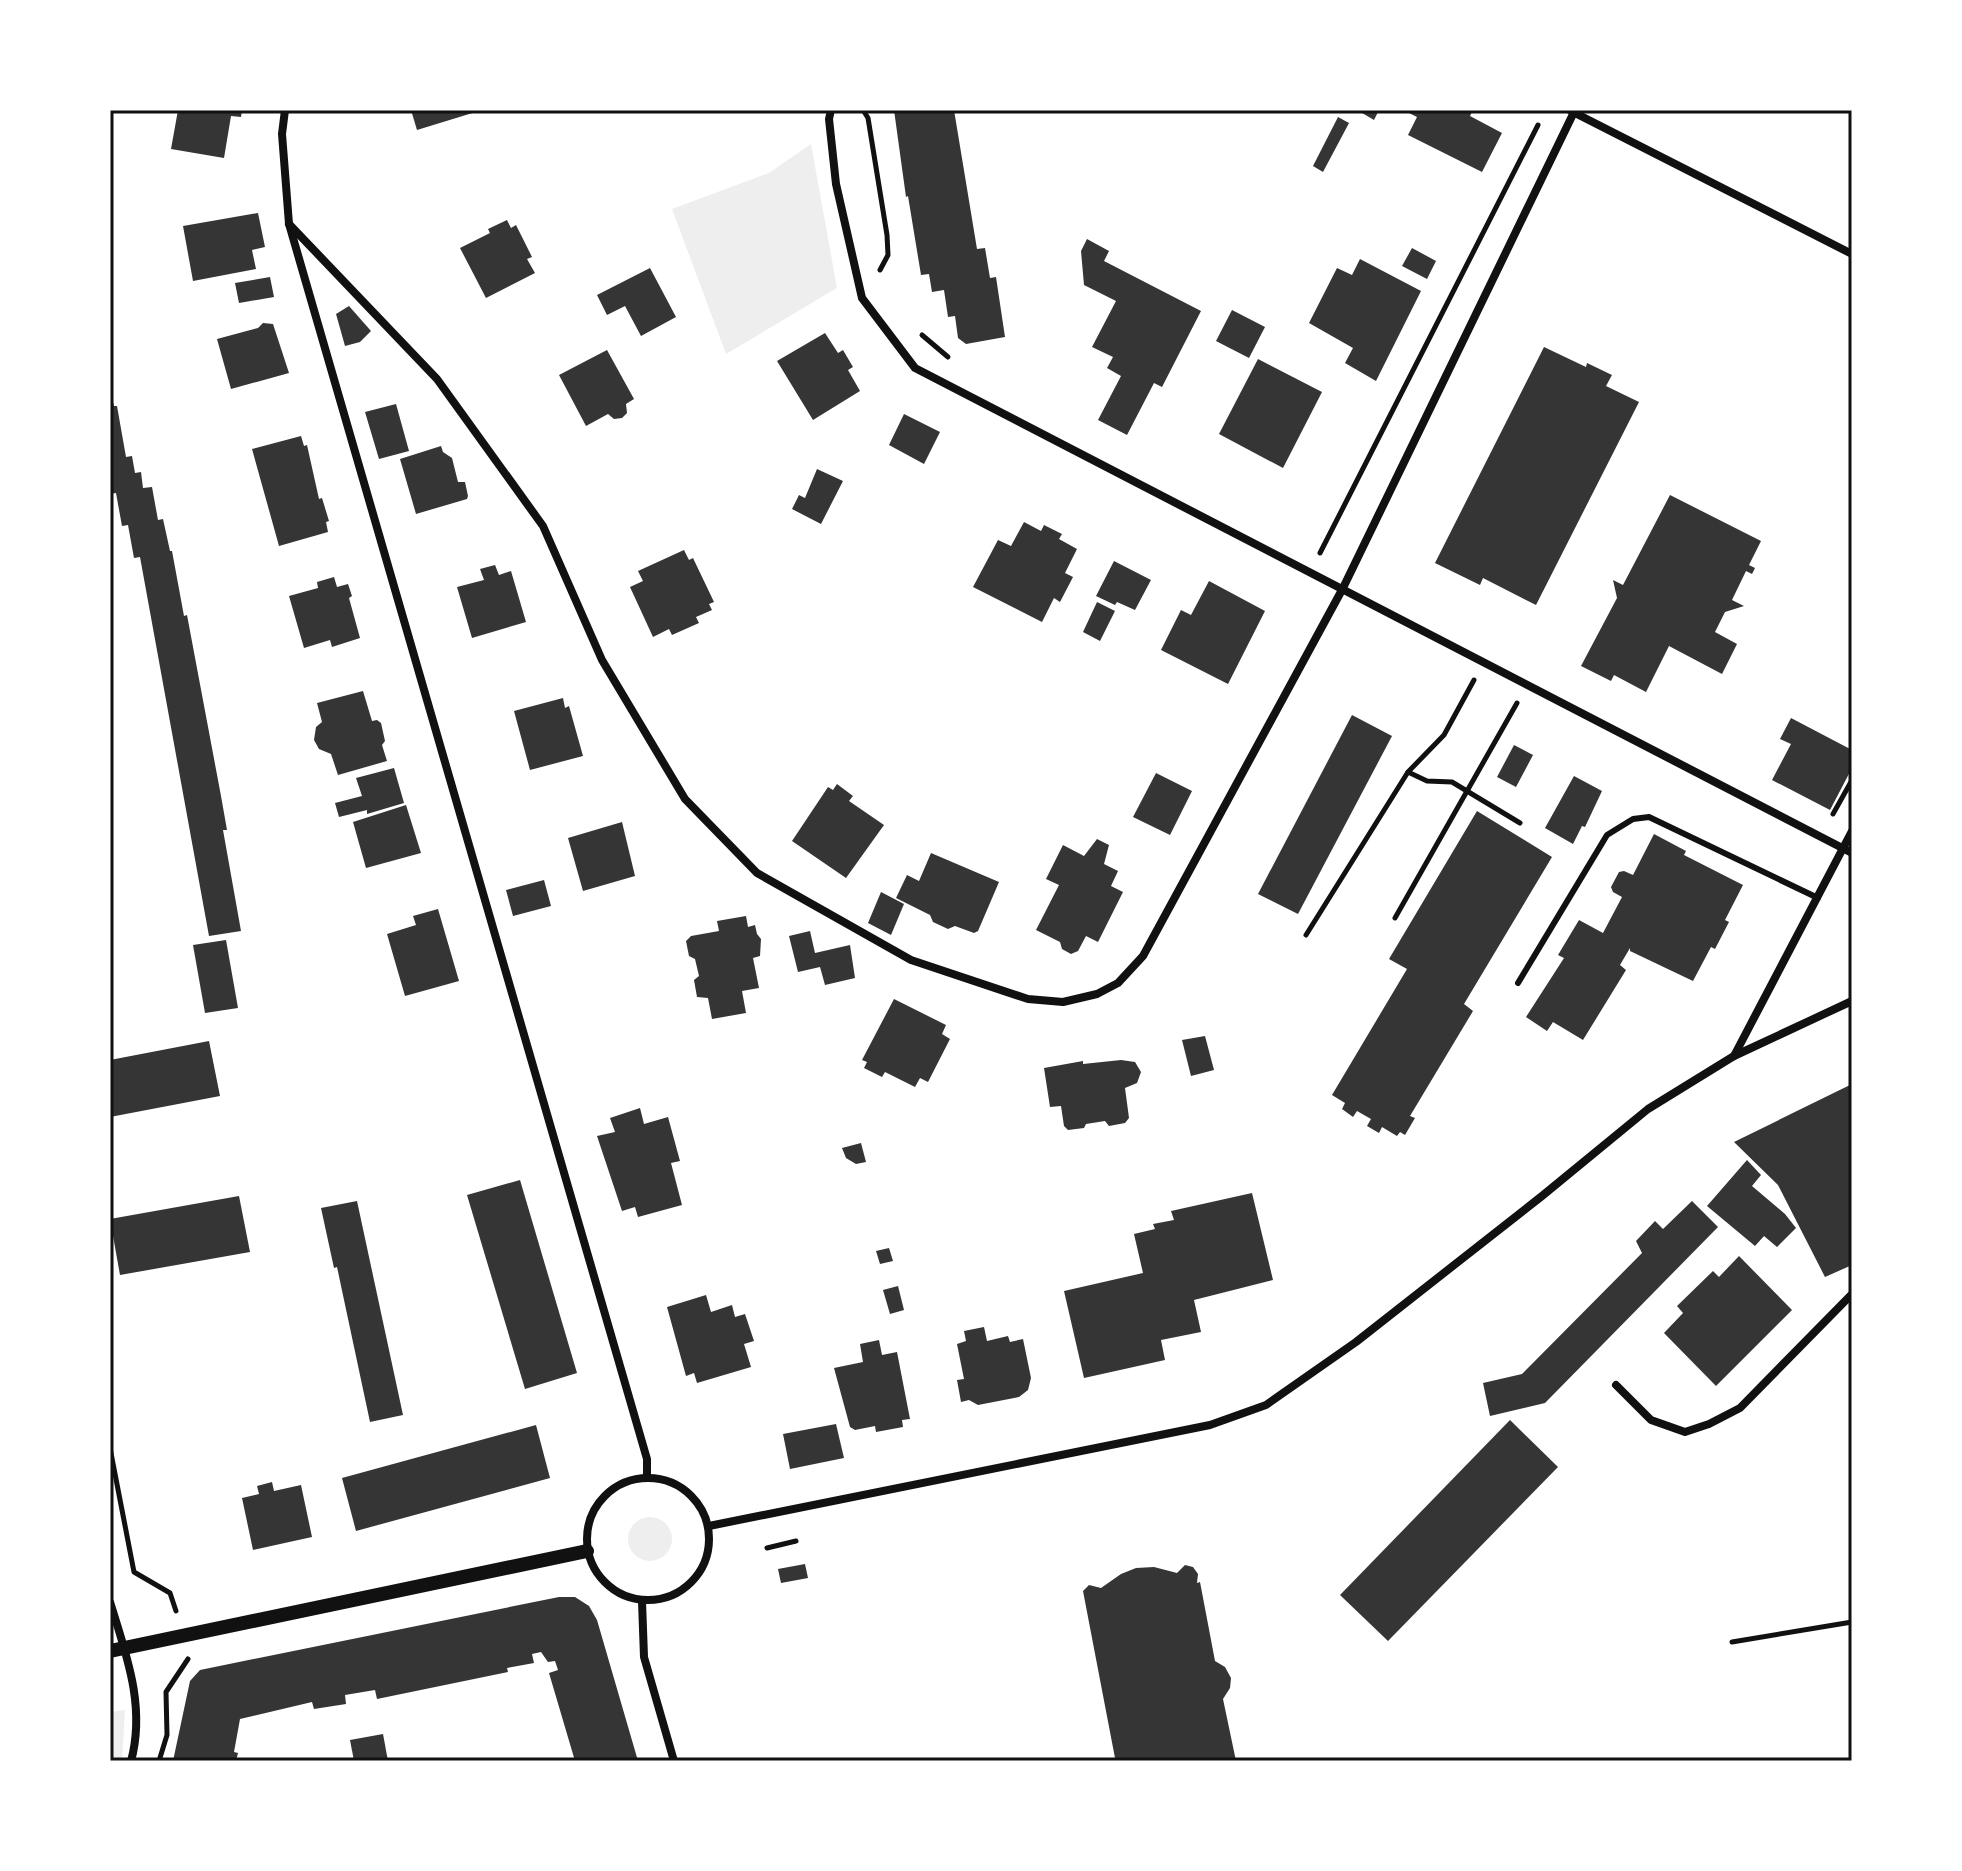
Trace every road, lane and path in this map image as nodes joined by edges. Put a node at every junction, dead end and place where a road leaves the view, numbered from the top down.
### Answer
1 (285, 110) edge
2 (831, 110) edge
3 (863, 110) edge
4 (1572, 111) edge
5 (1538, 125) dead end
6 (289, 224) junction
7 (1852, 254) edge
8 (877, 276) dead end
9 (920, 333) dead end
10 (955, 362) dead end
11 (1306, 547) dead end
12 (1343, 588) junction
13 (1484, 662) junction
14 (1527, 684) junction
15 (1408, 772) junction
16 (1852, 780) edge
17 (1468, 791) junction
18 (1839, 805) dead end
19 (1520, 823) dead end
20 (1852, 831) edge
21 (1848, 851) edge
22 (1818, 898) junction
23 (1395, 918) dead end
24 (1306, 935) dead end
25 (1518, 983) dead end
26 (1852, 1001) edge
27 (1734, 1056) junction
28 (1852, 1294) edge
29 (1616, 1385) dead end
30 (110, 1448) edge
31 (647, 1477) junction
32 (709, 1526) junction
33 (796, 1541) dead end
34 (767, 1548) dead end
35 (587, 1551) junction
36 (642, 1601) junction
37 (110, 1602) edge
38 (1852, 1622) edge
39 (185, 1634) junction
40 (1732, 1642) dead end
41 (117, 1649) edge
42 (131, 1761) edge
43 (159, 1761) edge
44 (674, 1761) edge

1 - 6 street
2 - 12 street
3 - 8 path
4 - 7 street
4 - 12 street
5 - 11 path
6 - 12 street
6 - 31 street
9 - 10 path
12 - 13 street
13 - 14 street
13 - 15 path
14 - 17 path
14 - 21 street
15 - 17 path
15 - 24 path
16 - 18 path
17 - 19 path
17 - 23 path
20 - 21 street
21 - 22 street
22 - 25 lane
22 - 27 street
26 - 27 street
27 - 32 street
28 - 29 street
30 - 39 path
31 - 32 street
31 - 35 street
32 - 36 street
33 - 34 path
35 - 36 street
35 - 39 street
36 - 44 street
37 - 41 street
38 - 40 path
39 - 41 street
39 - 43 path
41 - 42 street

